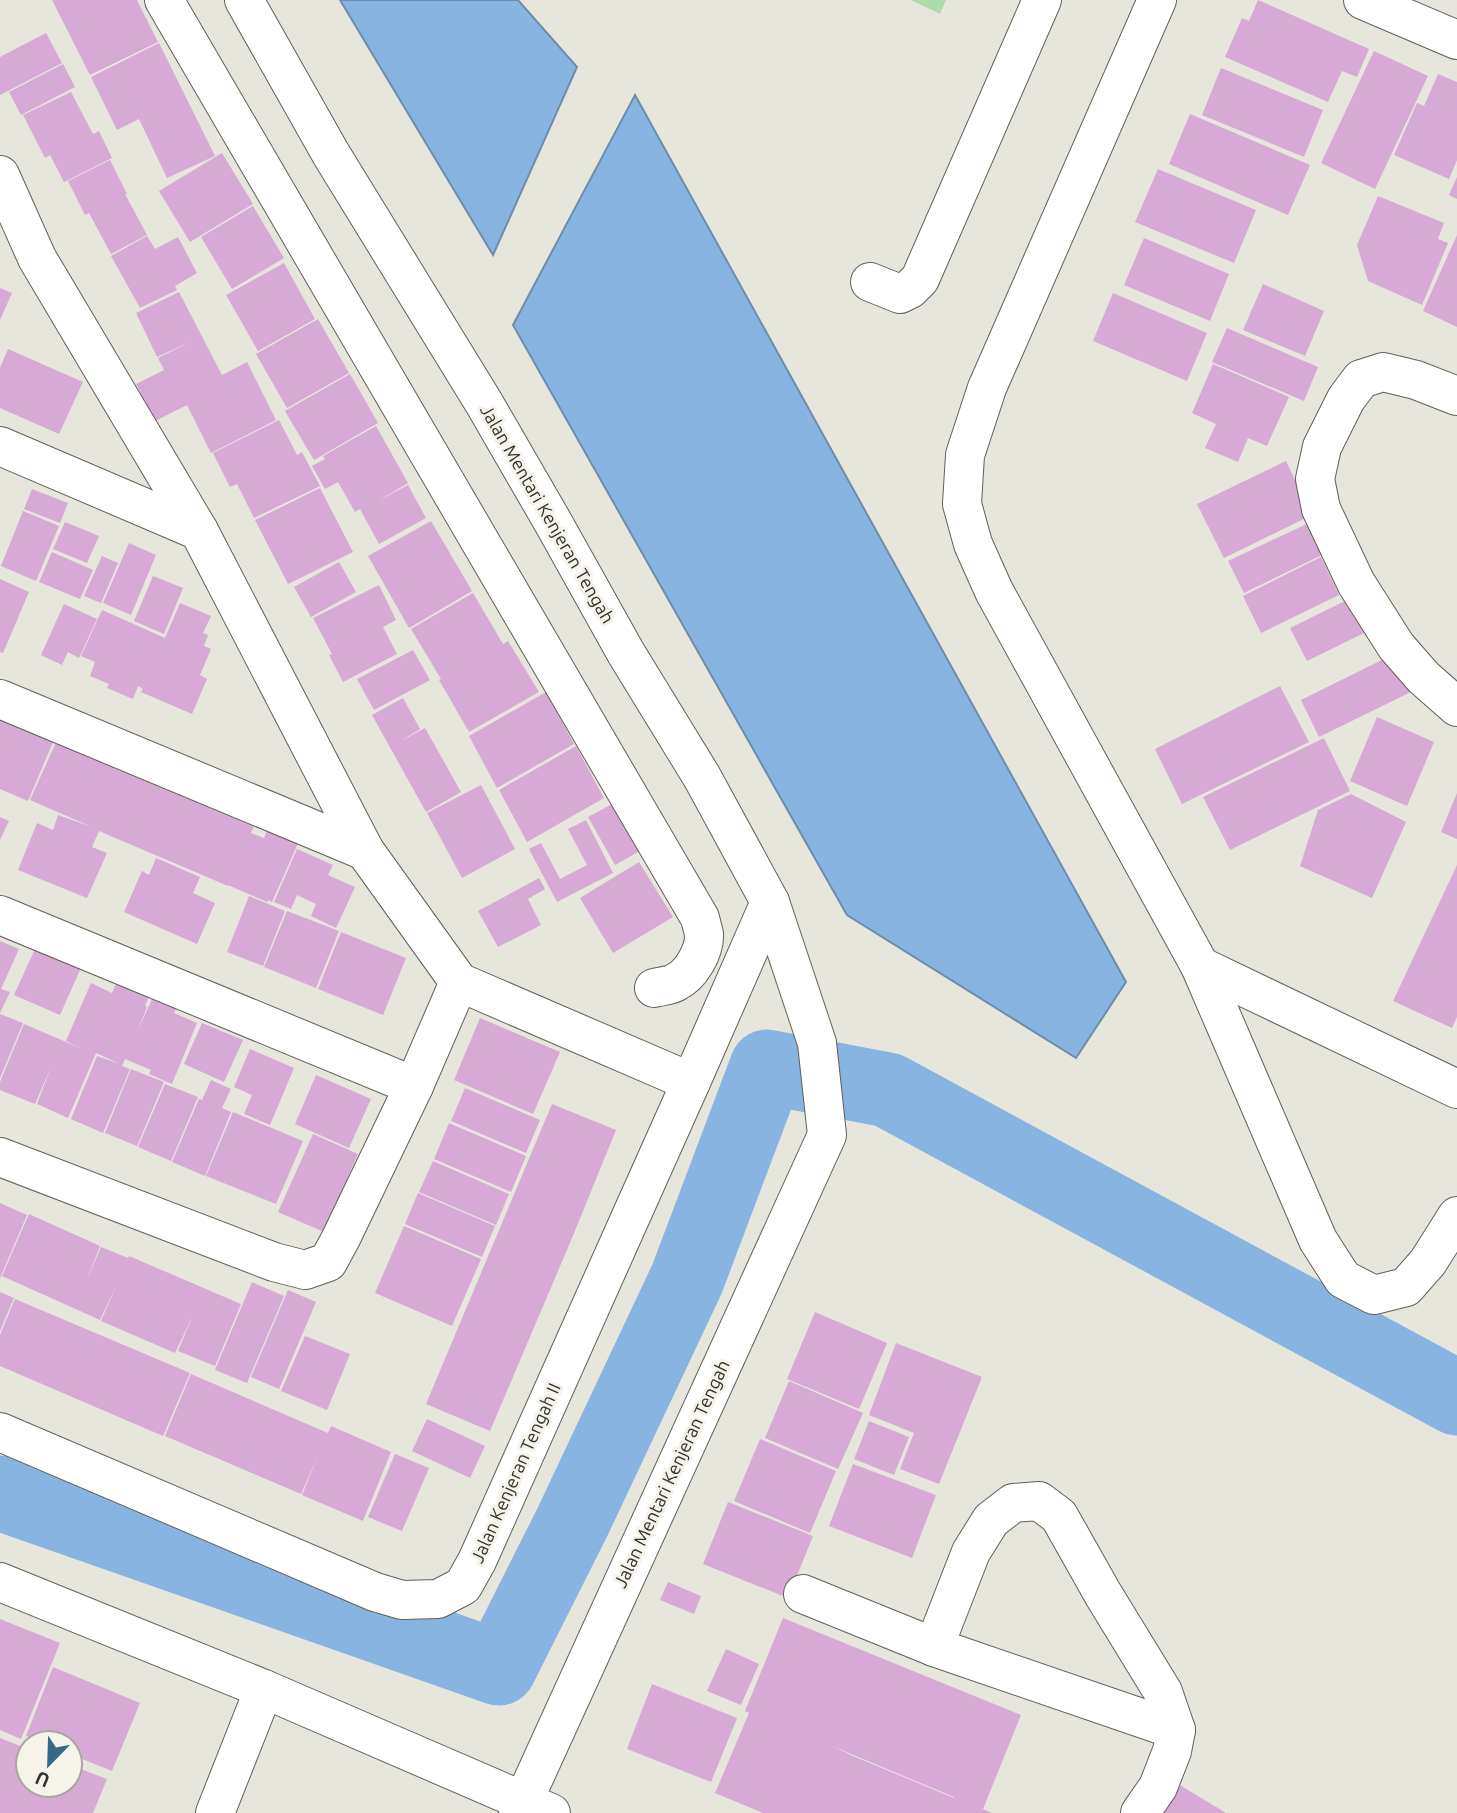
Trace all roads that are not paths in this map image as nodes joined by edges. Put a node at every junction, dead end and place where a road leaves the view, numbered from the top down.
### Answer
1 (164, 0) edge
2 (244, 0) edge
3 (1042, 0) edge
4 (1157, 0) edge
5 (1363, 0) edge
6 (1457, 40) edge
7 (0, 175) edge
8 (0, 242) edge
9 (37, 258) junction
10 (870, 282) dead end
11 (1457, 396) edge
12 (0, 446) edge
13 (199, 531) junction
14 (0, 699) edge
15 (1457, 707) edge
16 (365, 852) junction
17 (770, 902) junction
18 (0, 915) edge
19 (1200, 966) junction
20 (459, 982) junction
21 (654, 988) dead end
22 (691, 1082) junction
23 (414, 1086) junction
24 (1457, 1089) edge
25 (0, 1157) edge
26 (1457, 1216) edge
27 (0, 1432) edge
28 (0, 1582) edge
29 (803, 1594) dead end
30 (934, 1647) junction
31 (264, 1689) junction
32 (1176, 1730) junction
33 (531, 1809) edge
34 (215, 1813) edge
35 (1140, 1813) edge

1 - 21 street
2 - 17 street, Jalan Mentari Kenjeran Tengah
3 - 10 street
4 - 19 street
5 - 6 street
7 - 9 street
8 - 9 street
9 - 13 street
11 - 15 street
12 - 13 street
13 - 16 street
14 - 16 street
16 - 20 street
17 - 22 street, Jalan Kenjeran Tengah II
17 - 33 street, Jalan Mentari Kenjeran Tengah
18 - 23 street
19 - 24 street
19 - 26 street
20 - 22 street
20 - 23 street
22 - 27 street, Jalan Kenjeran Tengah II
23 - 25 street
28 - 31 street
29 - 30 street
30 - 32 street
30 - 32 street
31 - 33 street
31 - 34 street
32 - 35 street

